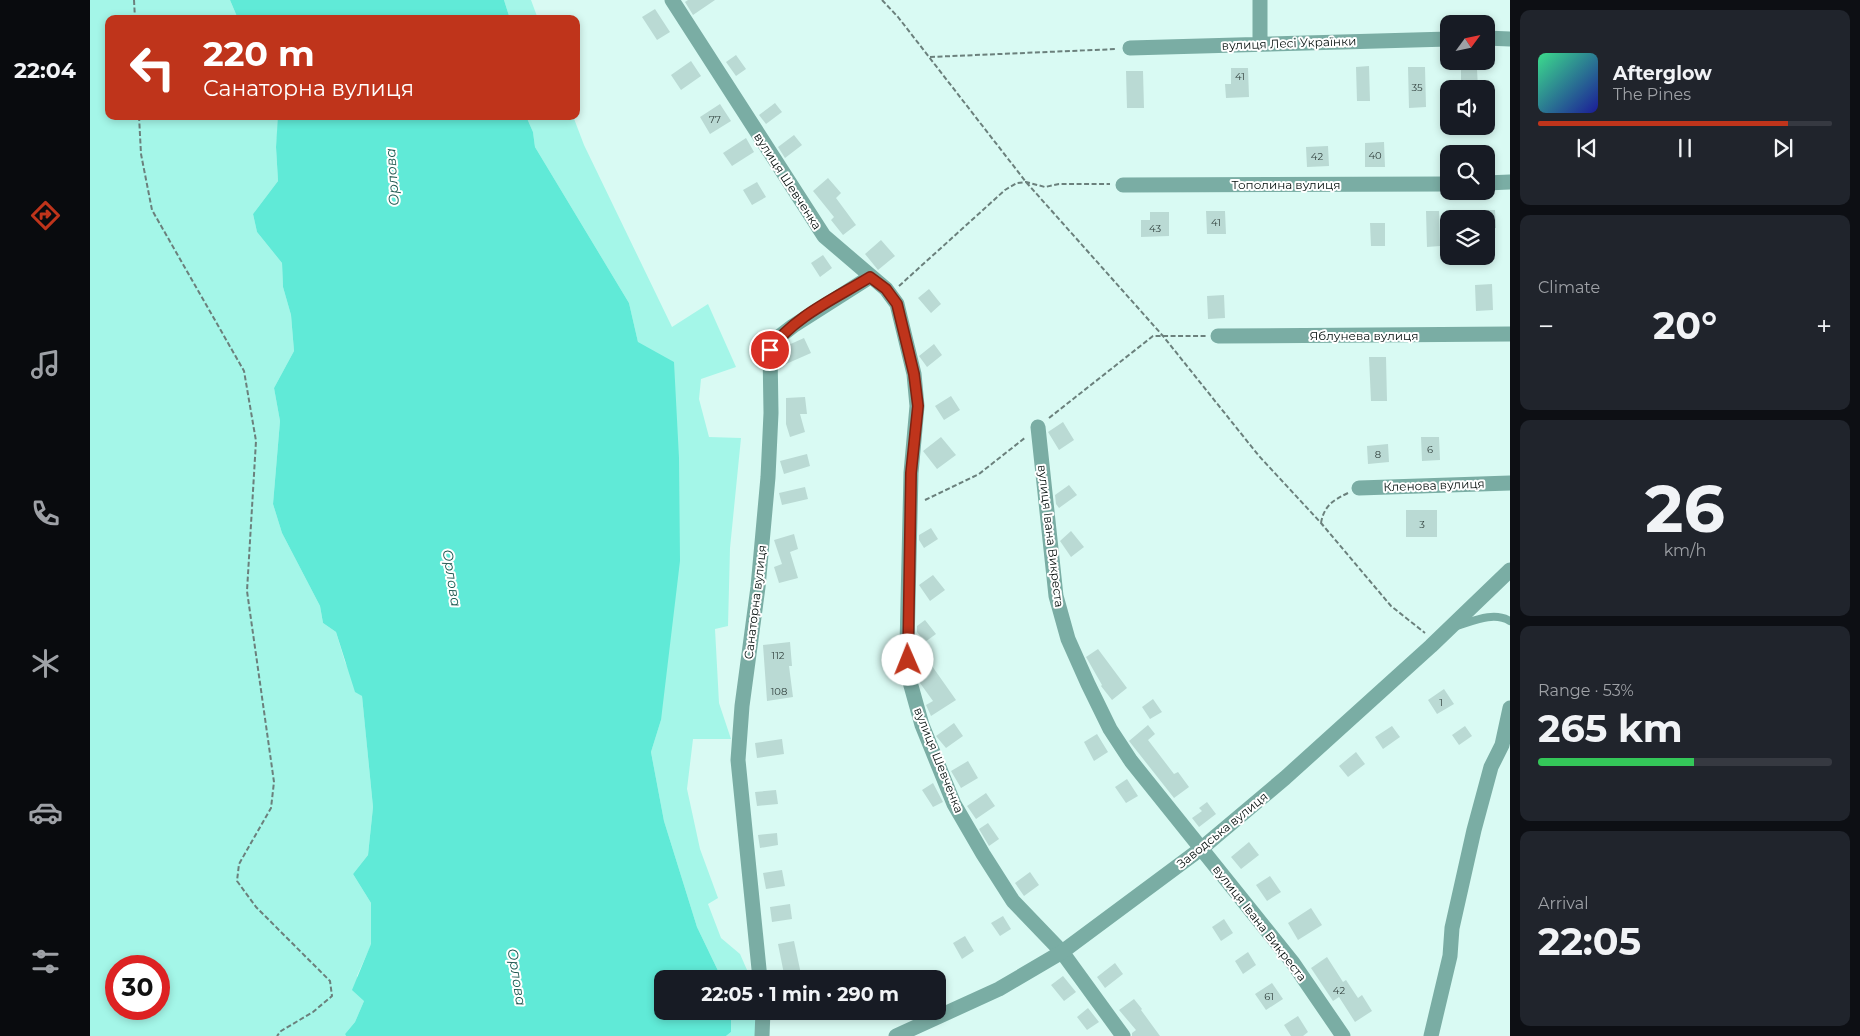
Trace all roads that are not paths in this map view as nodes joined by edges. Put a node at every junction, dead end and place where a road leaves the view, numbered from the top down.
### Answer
1 (672, 0) edge
2 (1260, 0) edge
3 (1495, 38) edge
4 (1440, 39) edge
5 (1510, 39) edge
6 (1260, 43) junction
7 (1130, 48) road end
8 (1510, 182) edge
9 (1495, 183) edge
10 (1440, 184) edge
11 (1119, 185) road end
12 (870, 277) junction
13 (1510, 334) edge
14 (1218, 336) road end
15 (1038, 427) dead end
16 (1510, 483) edge
17 (1359, 488) road end
18 (1510, 570) edge
19 (1510, 621) edge
20 (1450, 628) junction
21 (1510, 708) edge
22 (1506, 750) edge
23 (1202, 848) junction
24 (1062, 952) junction
25 (759, 970) edge
26 (762, 1020) edge
27 (762, 1036) edge
28 (896, 1036) edge
29 (1122, 1036) edge
30 (1343, 1036) edge
31 (1431, 1036) edge

1 - 12 street, вулиця Шевченка
2 - 6 street
3 - 5 street
4 - 6 street, вулиця Лесі Українки
6 - 7 street, вулиця Лесі Українки
8 - 9 street
10 - 11 street, Тополина вулиця
12 - 24 street, вулиця Шевченка
12 - 25 street, Санаторна вулиця
13 - 14 street, Яблунева вулиця
15 - 23 street, вулиця Івана Викреста
16 - 17 street, Кленова вулиця
18 - 20 street, Заводська вулиця
19 - 20 lane
20 - 23 street, Заводська вулиця
21 - 22 street
22 - 31 street
23 - 24 street, Заводська вулиця
23 - 30 street, вулиця Івана Викреста
24 - 28 street, Заводська вулиця
24 - 29 street, вулиця Шевченка
26 - 27 street

